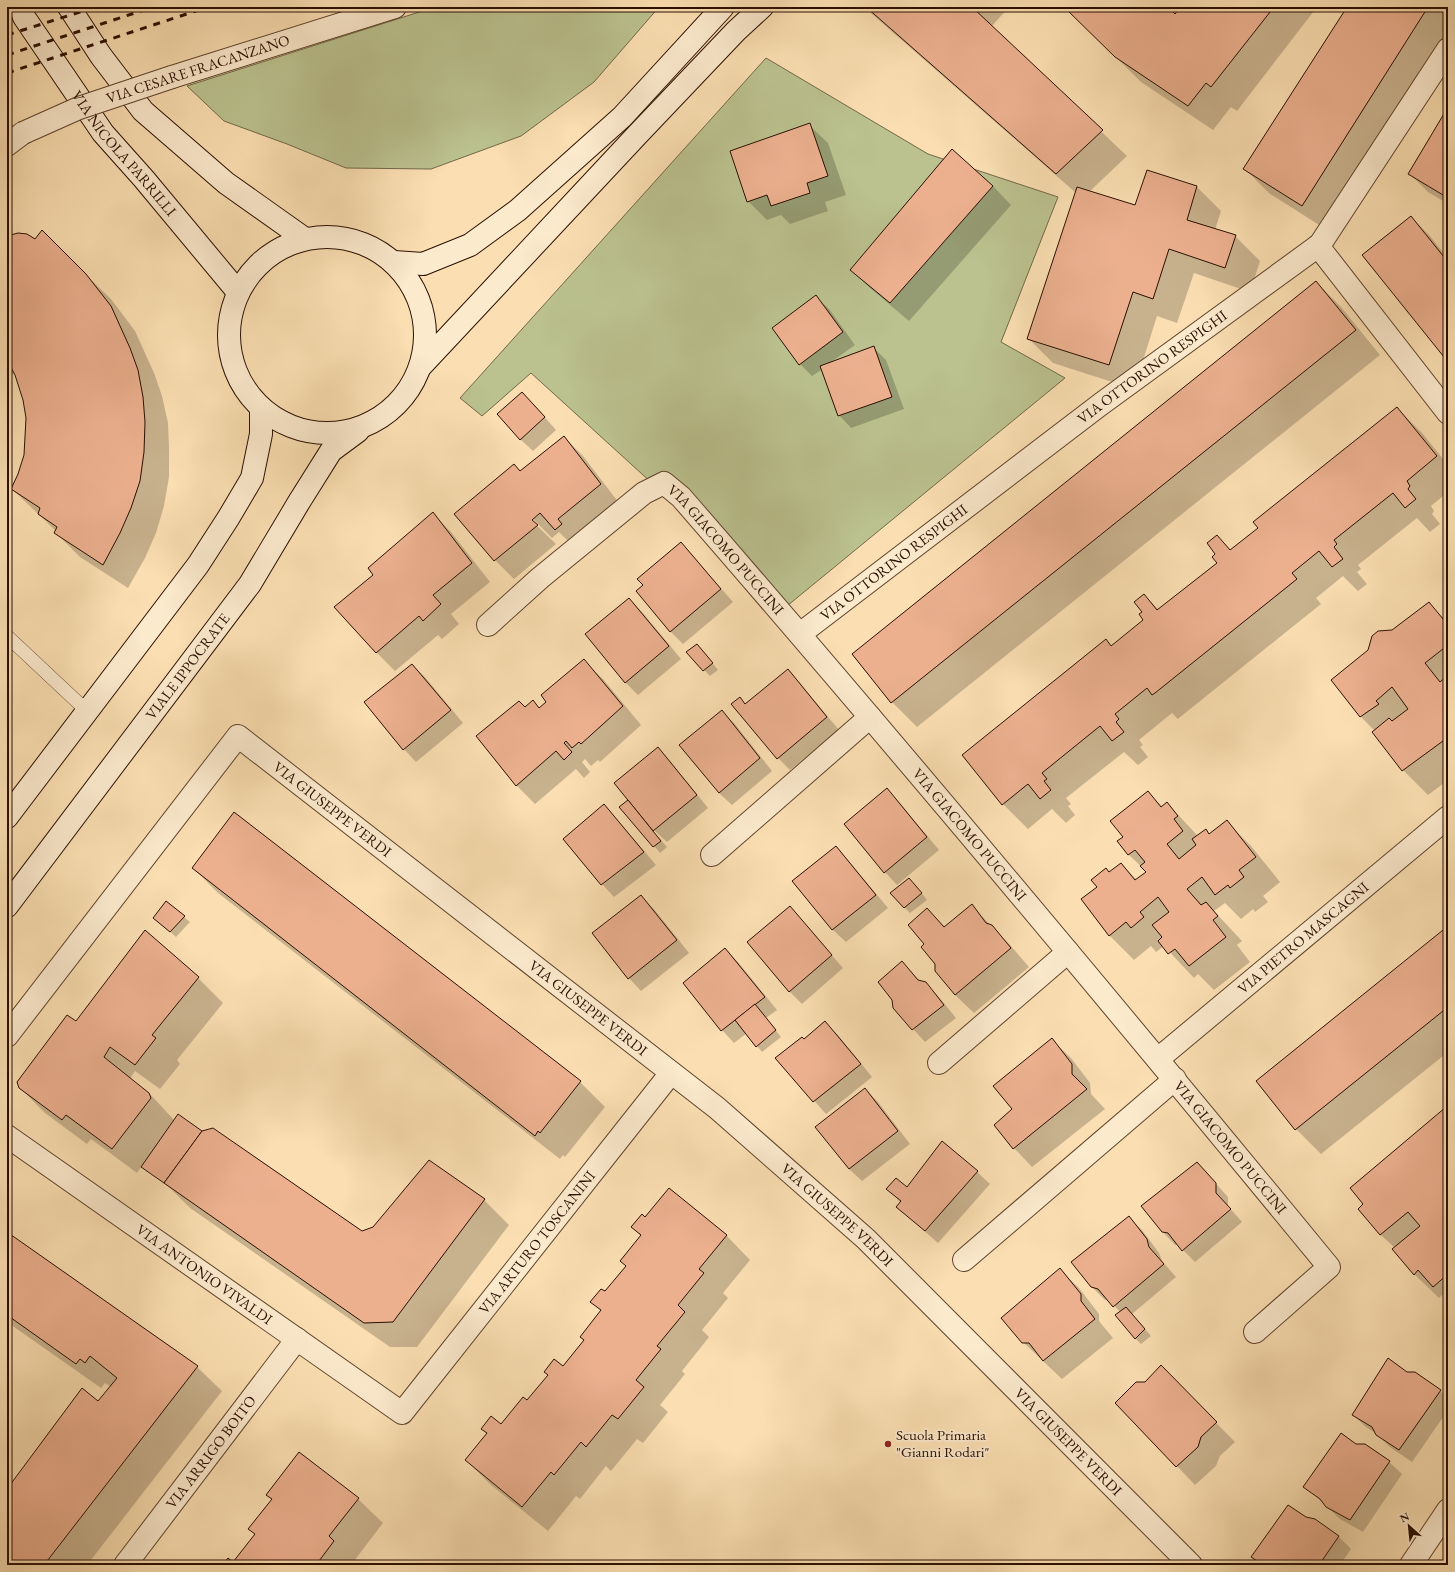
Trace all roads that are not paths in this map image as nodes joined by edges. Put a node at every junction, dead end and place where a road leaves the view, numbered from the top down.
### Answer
1 (20, 7) edge
2 (69, 7) edge
3 (395, 7) edge
4 (723, 7) edge
5 (762, 7) edge
6 (1448, 49) edge
7 (15, 139) edge
8 (305, 239) junction
9 (1318, 246) junction
10 (394, 262) junction
11 (238, 292) junction
12 (421, 366) junction
13 (261, 409) junction
14 (1448, 413) edge
15 (364, 426) junction
16 (488, 625) dead end
17 (800, 634) junction
18 (7, 636) edge
19 (87, 711) junction
20 (870, 717) junction
21 (7, 817) edge
22 (1448, 817) edge
23 (712, 855) dead end
24 (7, 906) edge
25 (1068, 952) junction
26 (7, 1036) edge
27 (1158, 1059) junction
28 (939, 1063) dead end
29 (672, 1073) junction
30 (1175, 1080) junction
31 (7, 1136) edge
32 (964, 1260) dead end
33 (1255, 1332) dead end
34 (297, 1339) junction
35 (402, 1413) joint
36 (1448, 1510) edge
37 (125, 1565) edge
38 (1190, 1565) edge
39 (1411, 1565) edge

1 - 11 street, VIA NICOLA PARRILLI
2 - 8 street
3 - 7 street, VIA CESARE FRACANZANO, bridge
4 - 10 street
5 - 12 street
6 - 9 street, VIA OTTORINO RESPIGHI
8 - 10 street
8 - 11 street
9 - 14 street
9 - 17 street, VIA OTTORINO RESPIGHI
10 - 12 street
11 - 13 street
12 - 15 street
13 - 15 street
13 - 19 street
15 - 24 street, VIALE IPPOCRATE
16 - 17 street, VIA GIACOMO PUCCINI
17 - 20 street, VIA GIACOMO PUCCINI
18 - 19 lane
19 - 21 street
20 - 23 street
20 - 25 street, VIA GIACOMO PUCCINI
22 - 27 street, VIA PIETRO MASCAGNI
25 - 27 street, VIA GIACOMO PUCCINI
25 - 28 street
26 - 29 street, VIA GIUSEPPE VERDI
27 - 30 street, VIA GIACOMO PUCCINI
29 - 35 street, VIA ARTURO TOSCANINI
29 - 38 street, VIA GIUSEPPE VERDI
30 - 32 street
30 - 33 street, VIA GIACOMO PUCCINI
31 - 34 street, VIA ANTONIO VIVALDI
34 - 35 street, VIA ANTONIO VIVALDI
34 - 37 street, VIA ARRIGO BOITO
36 - 39 street

